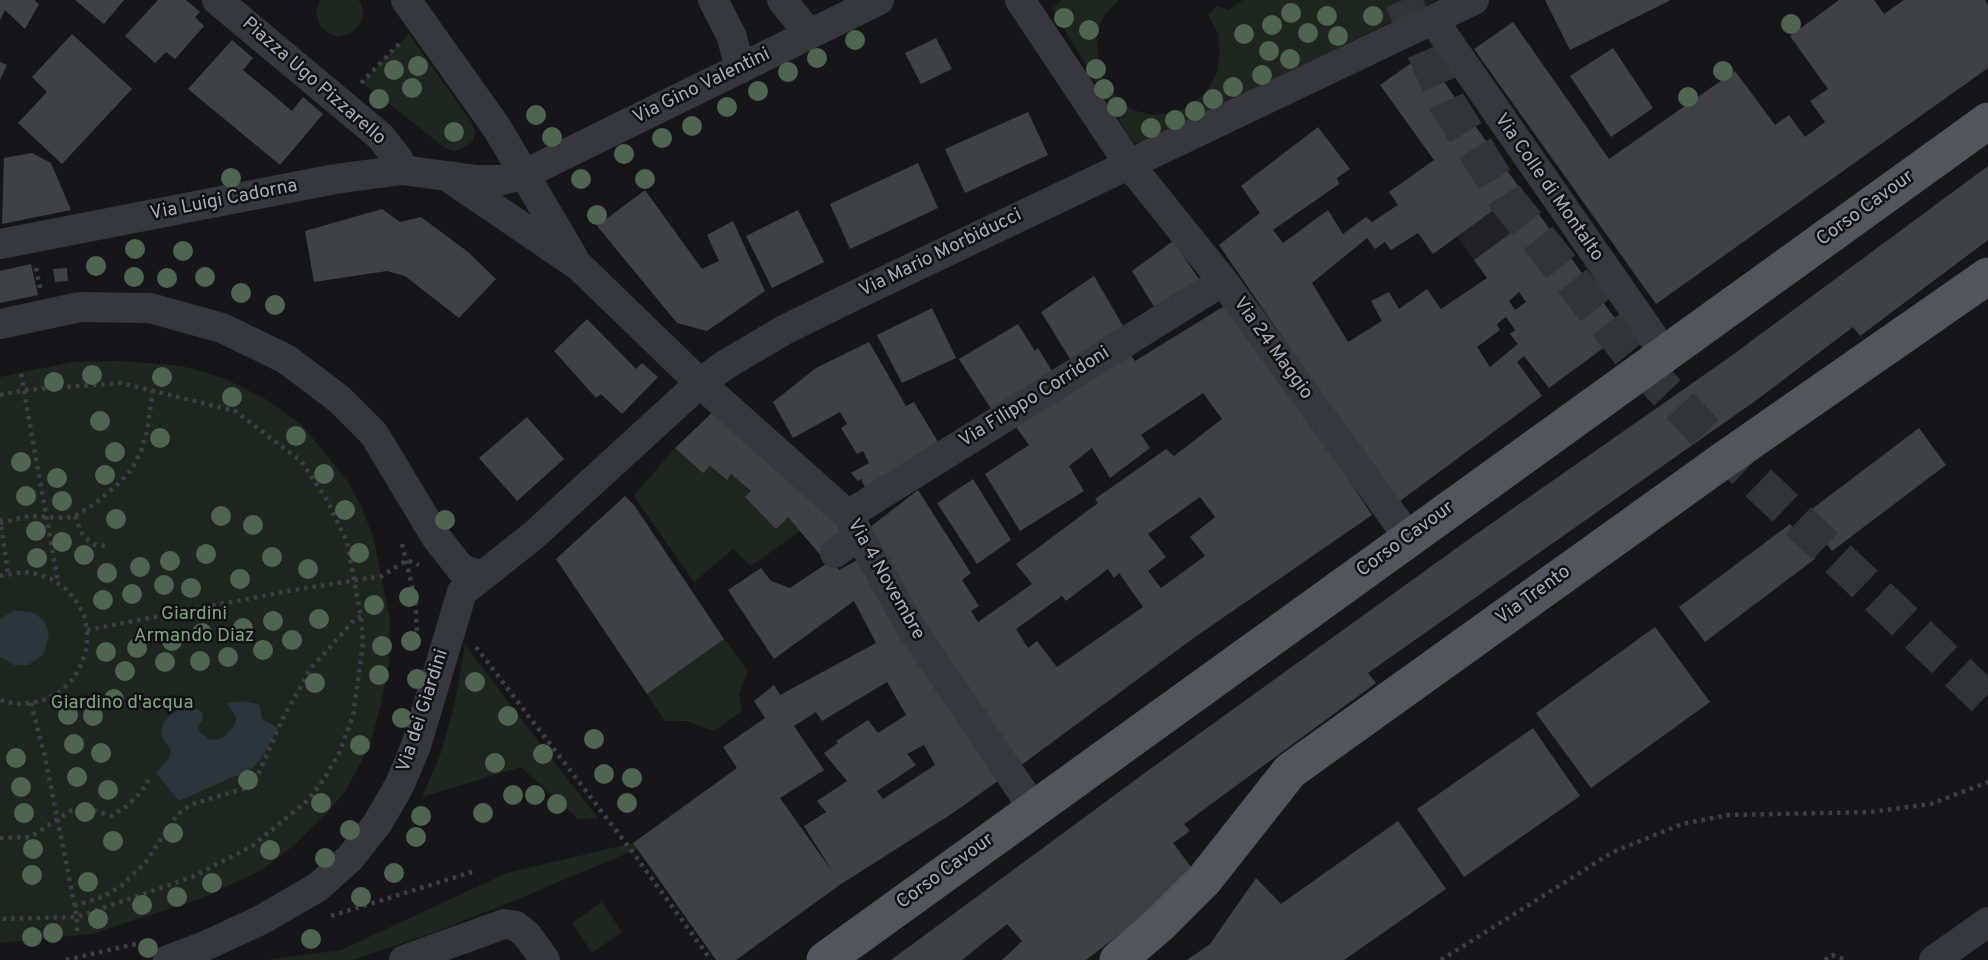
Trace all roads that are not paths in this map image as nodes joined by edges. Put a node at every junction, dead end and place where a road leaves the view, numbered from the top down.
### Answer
1 (218, 0) edge
2 (407, 0) edge
3 (713, 0) edge
4 (782, 0) edge
5 (879, 0) edge
6 (1020, 0) edge
7 (1474, 0) edge
8 (1434, 20) junction
9 (808, 34) junction
10 (740, 69) junction
11 (1982, 120) edge
12 (1129, 164) junction
13 (402, 170) junction
14 (526, 174) junction
15 (450, 178) junction
16 (0, 244) edge
17 (579, 266) junction
18 (1988, 276) edge
19 (1223, 281) junction
20 (0, 324) edge
21 (1665, 354) junction
22 (700, 383) junction
23 (847, 535) junction
24 (1409, 538) junction
25 (472, 584) junction
26 (1034, 808) junction
27 (1988, 922) edge
28 (157, 951) edge
29 (404, 960) edge
30 (545, 960) edge
31 (825, 960) edge
32 (1118, 960) edge
33 (1934, 960) edge

1 - 13 street, Piazza Ugo Pizzarello
2 - 14 street
3 - 10 street
4 - 9 street
5 - 9 street, Via Gino Valentini
6 - 12 street
7 - 8 street, Via Mario Morbiducci
8 - 12 street, Via Mario Morbiducci
8 - 21 street, Via Colle di Montalto
9 - 10 street, Via Gino Valentini
10 - 14 street, Via Gino Valentini
11 - 21 main road, Corso Cavour
12 - 19 street, Via 24 Maggio
12 - 22 street, Via Mario Morbiducci
13 - 15 street, Via Luigi Cadorna
13 - 16 street, Via Luigi Cadorna
14 - 15 street
14 - 17 street
15 - 17 street
17 - 22 street
18 - 32 main road, Via Trento
19 - 23 street, Via Filippo Corridoni
19 - 24 street, Via 24 Maggio
20 - 25 street
21 - 24 main road, Corso Cavour
22 - 23 street, Via 4 Novembre
22 - 25 street, Via Mario Morbiducci
23 - 26 street, Via 4 Novembre
24 - 26 main road, Corso Cavour
25 - 28 street, Via dei Giardini
26 - 31 main road, Corso Cavour
27 - 33 street
29 - 30 street

